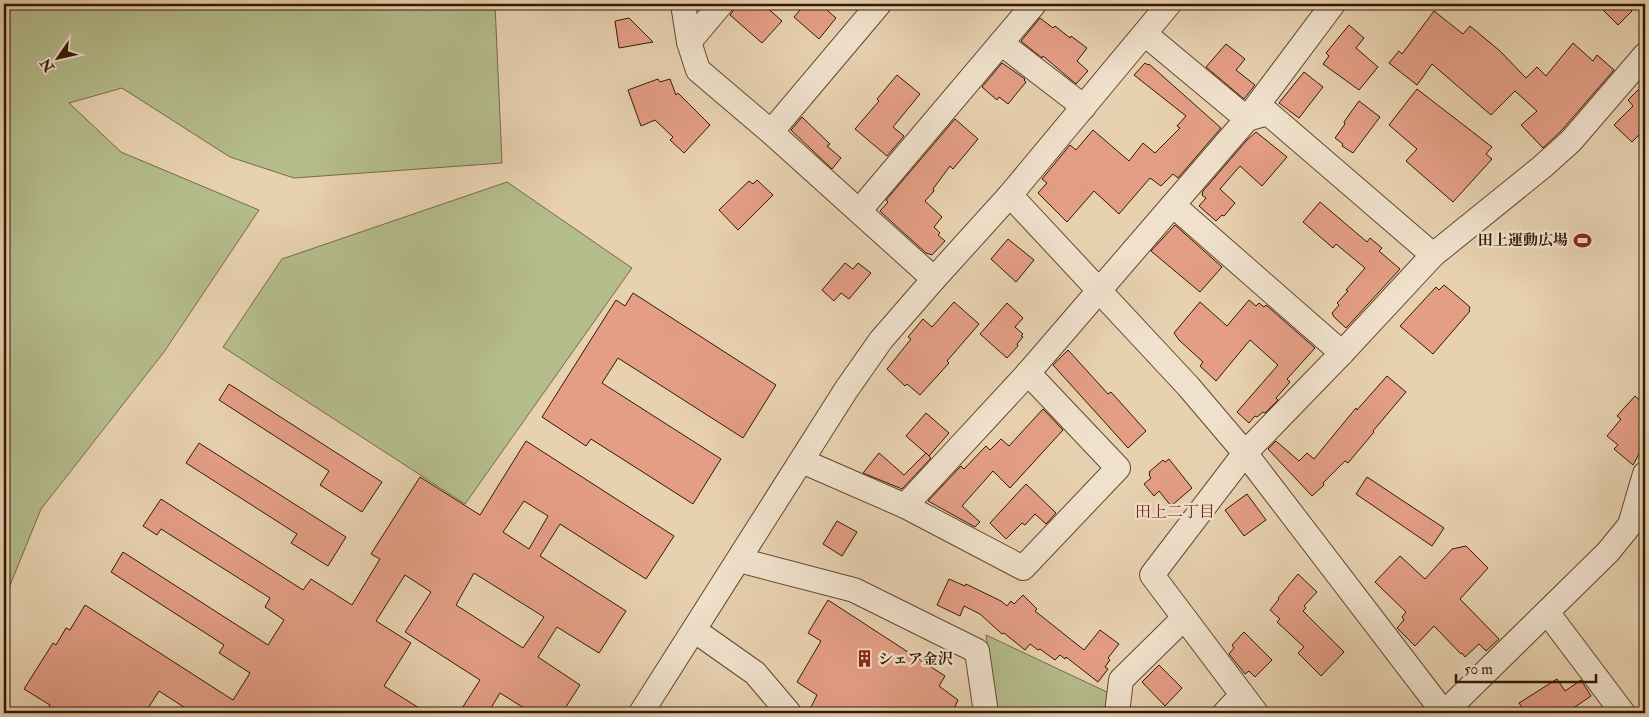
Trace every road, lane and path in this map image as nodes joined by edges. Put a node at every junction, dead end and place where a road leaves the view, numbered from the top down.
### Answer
1 (683, 4) edge
2 (721, 4) edge
3 (879, 4) edge
4 (1034, 4) edge
5 (1169, 4) edge
6 (1333, 4) edge
7 (1145, 34) junction
8 (689, 42) junction
9 (1001, 43) junction
10 (1645, 55) edge
11 (1084, 107) junction
12 (1247, 119) junction
13 (771, 132) junction
14 (1010, 195) junction
15 (1173, 205) junction
16 (859, 211) junction
17 (1433, 255) junction
18 (934, 279) junction
19 (1100, 290) junction
20 (1342, 353) junction
21 (1028, 373) junction
22 (1245, 453) junction
23 (802, 461) junction
24 (1645, 474) edge
25 (905, 506) junction
26 (739, 560) junction
27 (1547, 612) junction
28 (1184, 618) junction
29 (694, 630) junction
30 (1249, 704) edge
31 (641, 713) edge
32 (789, 713) edge
33 (986, 713) edge
34 (1117, 713) edge
35 (1225, 713) edge
36 (1444, 713) edge
37 (1623, 713) edge

1 - 8 street
2 - 8 street
3 - 13 street
4 - 9 street
5 - 7 street
6 - 12 street
7 - 11 street
7 - 12 street
8 - 13 street
9 - 11 street
9 - 16 street
10 - 17 street
11 - 14 street
12 - 15 street
12 - 17 street
13 - 16 street
14 - 18 street
14 - 19 street
15 - 19 street
15 - 20 street
16 - 18 street
17 - 20 street
18 - 23 street
19 - 21 street
19 - 22 street
20 - 22 street
21 - 25 street
21 - 25 street
22 - 28 street
22 - 36 street
23 - 25 street
23 - 26 street
24 - 27 street
26 - 29 street
26 - 33 street
27 - 36 street
27 - 37 street
28 - 30 street
28 - 34 street
29 - 31 street
29 - 32 street
30 - 35 street

